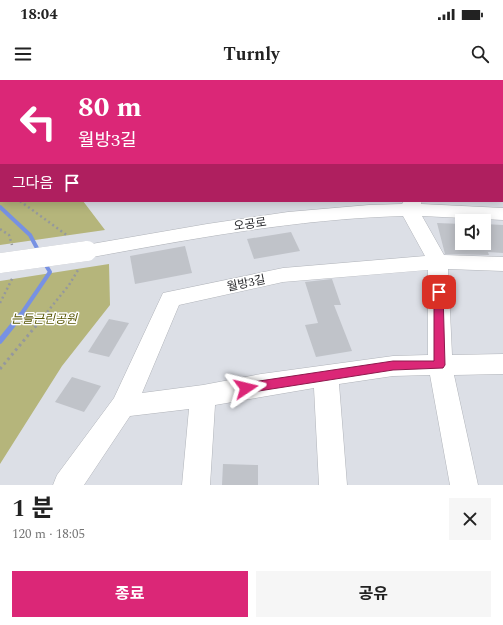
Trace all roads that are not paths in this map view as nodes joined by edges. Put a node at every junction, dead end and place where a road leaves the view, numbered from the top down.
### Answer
1 (411, 206) edge
2 (503, 214) edge
3 (438, 262) junction
4 (0, 263) edge
5 (503, 264) edge
6 (503, 364) edge
7 (440, 365) junction
8 (326, 376) junction
9 (203, 396) junction
10 (123, 406) junction
11 (67, 485) edge
12 (196, 485) edge
13 (333, 485) edge
14 (464, 485) edge

1 - 2 street, 오공로
1 - 3 street
1 - 4 street, 오공로, bridge
3 - 5 street, 월방3길
3 - 7 street
3 - 10 street, 월방3길
6 - 7 street
7 - 8 street
7 - 14 street
8 - 9 street
8 - 13 street
9 - 10 street
9 - 12 street
10 - 11 street, 월방3길

